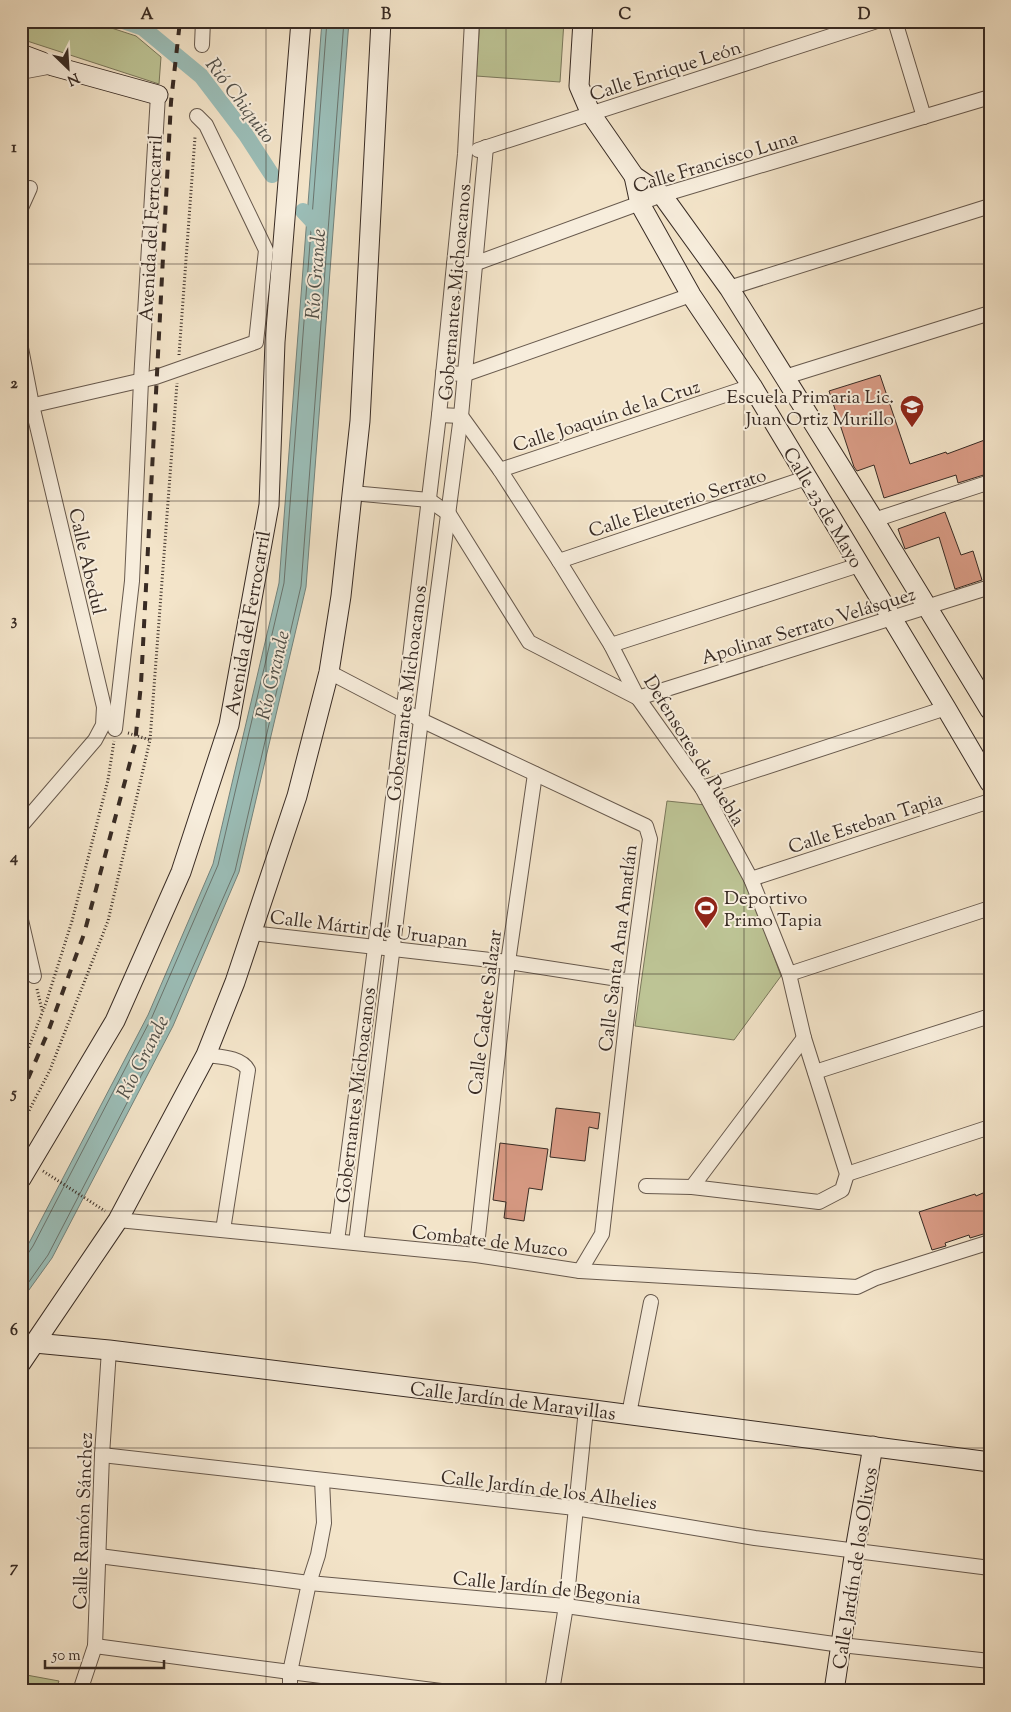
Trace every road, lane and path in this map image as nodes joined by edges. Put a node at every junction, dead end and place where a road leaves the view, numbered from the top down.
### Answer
1 (203, 21) edge
2 (301, 21) edge
3 (381, 21) edge
4 (472, 21) edge
5 (583, 21) edge
6 (877, 21) edge
7 (895, 21) edge
8 (202, 45) dead end
9 (21, 54) edge
10 (53, 66) junction
11 (21, 72) edge
12 (158, 95) joint
13 (990, 97) edge
14 (591, 114) junction
15 (197, 116) dead end
16 (924, 118) junction
17 (486, 147) junction
18 (465, 154) junction
19 (634, 176) junction
20 (30, 188) dead end
21 (662, 195) junction
22 (640, 204) junction
23 (990, 206) edge
24 (21, 208) edge
25 (454, 264) junction
26 (474, 264) junction
27 (729, 288) junction
28 (691, 295) junction
29 (990, 313) edge
30 (21, 348) edge
31 (443, 372) junction
32 (466, 374) junction
33 (785, 377) junction
34 (141, 381) junction
35 (752, 386) junction
36 (26, 406) edge
37 (439, 415) junction
38 (462, 416) junction
39 (500, 470) junction
40 (806, 478) junction
41 (990, 482) edge
42 (352, 493) junction
43 (429, 500) junction
44 (449, 514) junction
45 (874, 520) junction
46 (559, 561) junction
47 (859, 565) junction
48 (990, 588) edge
49 (927, 607) junction
50 (891, 618) junction
51 (611, 646) junction
52 (329, 672) junction
53 (638, 698) junction
54 (988, 702) edge
55 (946, 708) junction
56 (403, 710) junction
57 (421, 720) junction
58 (109, 727) junction
59 (535, 774) junction
60 (990, 783) edge
61 (702, 788) junction
62 (990, 801) edge
63 (21, 826) edge
64 (751, 879) junction
65 (990, 908) edge
66 (21, 920) edge
67 (252, 933) junction
68 (375, 948) junction
69 (392, 950) junction
70 (508, 962) junction
71 (789, 974) junction
72 (34, 976) joint
73 (631, 981) junction
74 (42, 1011) junction
75 (990, 1016) edge
76 (804, 1038) junction
77 (206, 1055) junction
78 (21, 1067) edge
79 (815, 1072) junction
80 (990, 1127) edge
81 (50, 1174) dead end
82 (847, 1174) junction
83 (21, 1179) edge
84 (646, 1186) dead end
85 (692, 1187) junction
86 (95, 1204) dead end
87 (118, 1220) junction
88 (223, 1230) junction
89 (337, 1241) junction
90 (990, 1242) edge
91 (356, 1243) junction
92 (476, 1255) junction
93 (580, 1271) junction
94 (650, 1302) dead end
95 (35, 1343) junction
96 (109, 1350) junction
97 (21, 1363) edge
98 (586, 1409) junction
99 (629, 1414) junction
100 (873, 1446) junction
101 (102, 1455) junction
102 (990, 1462) edge
103 (322, 1480) junction
104 (575, 1508) junction
105 (855, 1550) junction
106 (99, 1556) junction
107 (990, 1568) edge
108 (309, 1583) junction
109 (566, 1606) junction
110 (841, 1645) junction
111 (95, 1646) junction
112 (990, 1661) edge
113 (290, 1672) junction
114 (80, 1691) edge
115 (290, 1691) edge
116 (441, 1691) edge
117 (552, 1691) edge
118 (834, 1691) edge

1 - 8 street
2 - 83 street, Avenida del Ferrocarril
3 - 42 street
4 - 18 street, Gobernantes Michoacanos
5 - 14 street, Calle 23 de Mayo
6 - 14 street, Calle Enrique León
7 - 16 street
9 - 10 street
10 - 11 street
10 - 12 street
12 - 34 street, Avenida del Ferrocarril
13 - 16 street, Calle Francisco Luna
14 - 17 street, Calle Enrique León
14 - 19 street, Calle 23 de Mayo
15 - 34 street
16 - 21 street, Calle Francisco Luna
17 - 18 street, Calle Enrique León
17 - 26 street, Gobernantes Michoacanos
18 - 25 street, Gobernantes Michoacanos
19 - 21 street, Calle 23 de Mayo
19 - 22 street, Calle 23 de Mayo
20 - 24 street
21 - 22 street, Calle Francisco Luna
21 - 27 street, Calle 23 de Mayo
22 - 26 street, Calle Francisco Luna
22 - 28 street, Calle 23 de Mayo
23 - 27 street
25 - 26 street, Calle Francisco Luna
25 - 31 street, Gobernantes Michoacanos
26 - 32 street, Gobernantes Michoacanos
27 - 33 street, Calle 23 de Mayo
28 - 32 street
28 - 35 street, Calle 23 de Mayo
29 - 33 street
30 - 36 street, Calle Abedul
31 - 32 street
31 - 37 street, Gobernantes Michoacanos
32 - 38 street, Gobernantes Michoacanos
33 - 45 street, Calle 23 de Mayo
34 - 36 street
34 - 58 street, Avenida del Ferrocarril
35 - 39 street, Calle Joaquín de la Cruz
35 - 40 street, Calle 23 de Mayo
36 - 58 street, Calle Abedul
37 - 38 street
37 - 43 street, Gobernantes Michoacanos
38 - 39 street, Defensores de Puebla
38 - 44 street, Gobernantes Michoacanos
39 - 46 street, Defensores de Puebla
40 - 46 street, Calle Eleuterio Serrato
40 - 47 street, Calle 23 de Mayo
41 - 45 street
42 - 43 street
42 - 52 street
43 - 44 street
43 - 56 street, Gobernantes Michoacanos
44 - 53 street
44 - 57 street, Gobernantes Michoacanos
45 - 49 street, Calle 23 de Mayo
46 - 51 street, Defensores de Puebla
47 - 50 street, Calle 23 de Mayo
47 - 51 street
48 - 49 street, Apolinar Serrato Velásquez
49 - 50 street, Apolinar Serrato Velásquez
49 - 54 street, Calle 23 de Mayo
50 - 53 street, Apolinar Serrato Velásquez
50 - 55 street, Calle 23 de Mayo
51 - 53 street, Defensores de Puebla
52 - 56 street, Calle Santa Ana Amatlán
52 - 67 street
53 - 61 street, Defensores de Puebla
55 - 60 street, Calle 23 de Mayo
55 - 61 street
56 - 57 street, Calle Santa Ana Amatlán
56 - 68 street, Gobernantes Michoacanos
57 - 59 street, Calle Santa Ana Amatlán
57 - 69 street, Gobernantes Michoacanos
58 - 63 street
58 - 74 path
59 - 70 street, Calle Cadete Salazar
59 - 73 street, Calle Santa Ana Amatlán
61 - 64 street, Defensores de Puebla
62 - 64 street, Calle Esteban Tapia
64 - 71 street, Defensores de Puebla
65 - 71 street
66 - 72 street
67 - 68 street, Calle Mártir de Uruapan
67 - 77 street
68 - 69 street, Calle Mártir de Uruapan
68 - 89 street, Gobernantes Michoacanos
69 - 70 street, Calle Mártir de Uruapan
69 - 91 street, Gobernantes Michoacanos
70 - 73 street, Calle Mártir de Uruapan
70 - 92 street, Calle Cadete Salazar
71 - 76 street, Defensores de Puebla
72 - 74 path
73 - 93 street, Calle Santa Ana Amatlán
74 - 78 path
75 - 79 street
76 - 79 street, Defensores de Puebla
76 - 85 street
77 - 87 street
77 - 88 street
79 - 82 street, Defensores de Puebla
80 - 82 street
81 - 86 path
82 - 85 street
84 - 85 street
87 - 88 street, Combate de Muzco
87 - 95 street
88 - 89 street, Combate de Muzco
89 - 91 street, Combate de Muzco
90 - 93 street, Combate de Muzco
91 - 92 street, Combate de Muzco
92 - 93 street, Combate de Muzco
94 - 99 street
95 - 96 street, Calle Jardín de Maravillas
95 - 97 street
96 - 98 street, Calle Jardín de Maravillas
96 - 101 street, Calle Ramón Sánchez
98 - 99 street, Calle Jardín de Maravillas
98 - 104 street
99 - 100 street, Calle Jardín de Maravillas
100 - 102 street, Calle Jardín de Maravillas
100 - 105 street, Calle Jardín de los Olivos
101 - 103 street, Calle Jardín de los Alhelies
101 - 106 street, Calle Ramón Sánchez
103 - 104 street, Calle Jardín de los Alhelies
103 - 108 street
104 - 105 street, Calle Jardín de los Alhelies
104 - 109 street
105 - 107 street, Calle Jardín de los Alhelies
105 - 110 street, Calle Jardín de los Olivos
106 - 108 street, Calle Jardín de Begonia
106 - 111 street, Calle Ramón Sánchez
108 - 109 street, Calle Jardín de Begonia
108 - 113 street
109 - 110 street, Calle Jardín de Begonia
109 - 117 street
110 - 112 street, Calle Jardín de Begonia
110 - 118 street, Calle Jardín de los Olivos
111 - 113 street
111 - 114 street, Calle Ramón Sánchez
113 - 115 street
113 - 116 street

